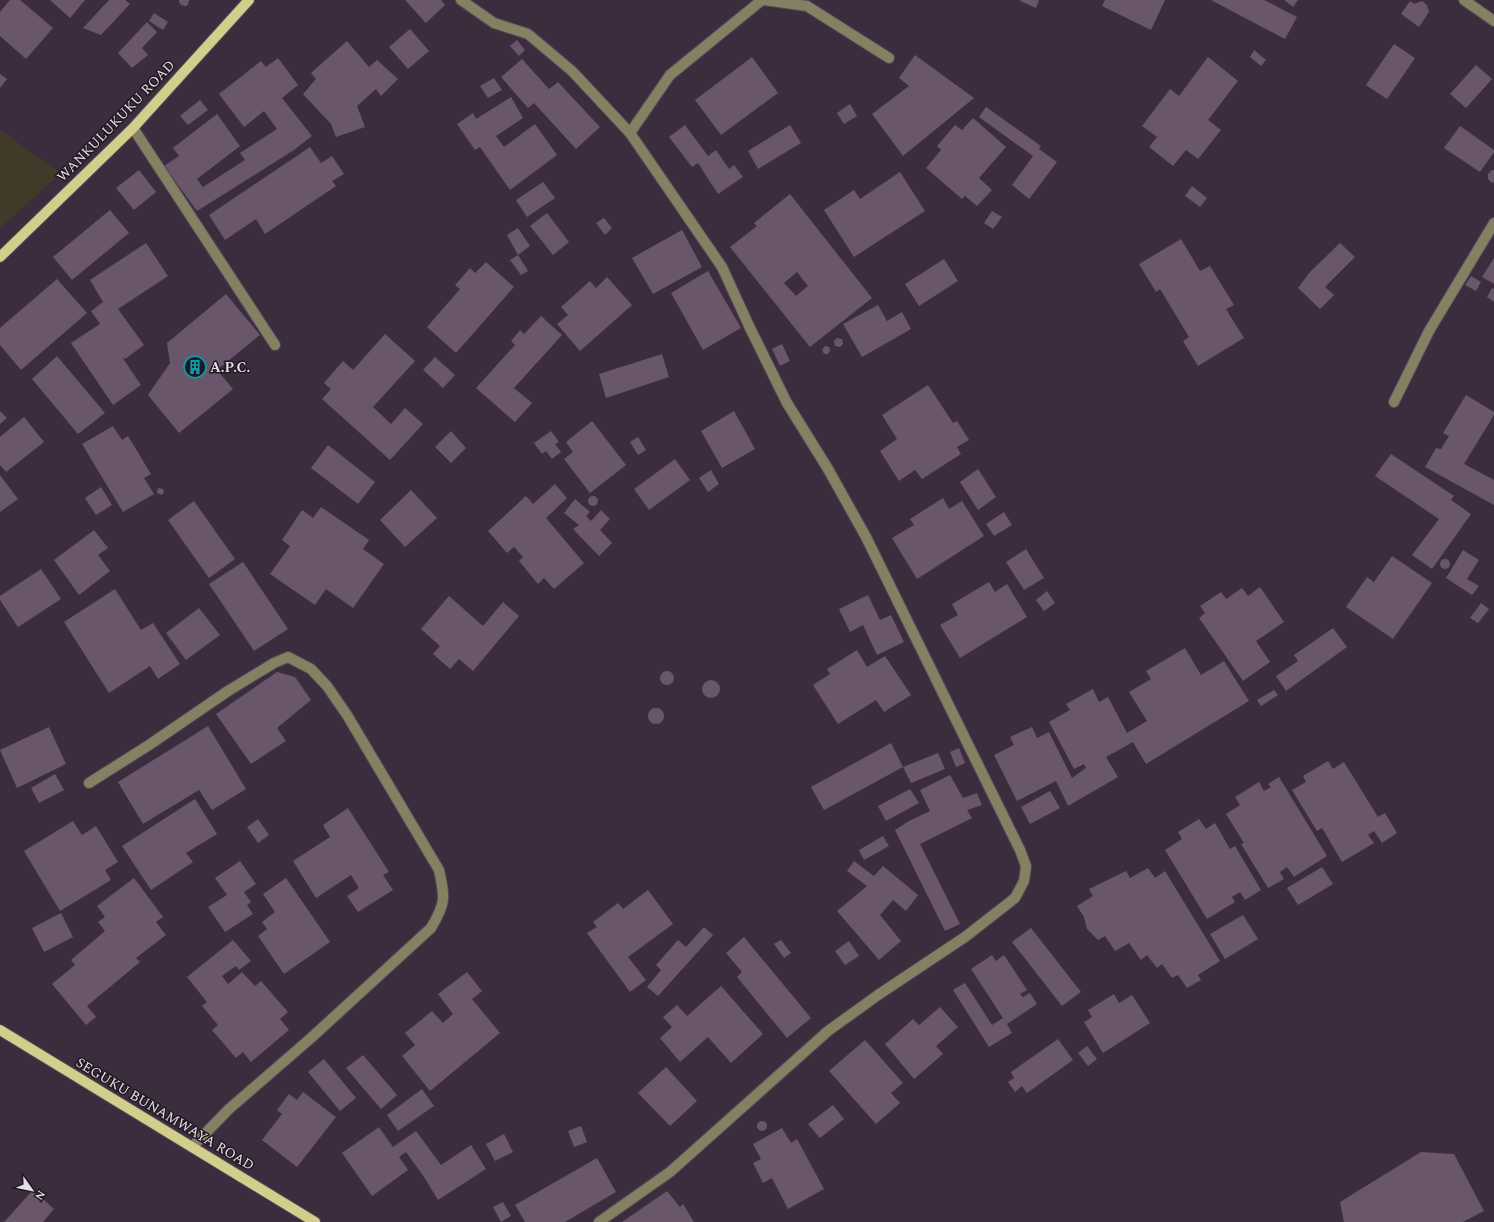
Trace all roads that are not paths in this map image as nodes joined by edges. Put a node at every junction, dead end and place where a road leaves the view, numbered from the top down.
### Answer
1 (249, 0) edge
2 (461, 0) edge
3 (763, 0) edge
4 (1464, 0) edge
5 (1494, 21) edge
6 (890, 58) dead end
7 (132, 128) junction
8 (630, 133) junction
9 (1494, 222) edge
10 (0, 257) edge
11 (275, 345) dead end
12 (1394, 402) dead end
13 (89, 782) dead end
14 (0, 1030) edge
15 (192, 1147) junction
16 (315, 1222) edge
17 (599, 1222) edge

1 - 7 main road, WANKULUKUKU ROAD
2 - 8 street
3 - 6 street
3 - 8 street
4 - 5 street
7 - 10 main road, WANKULUKUKU ROAD
7 - 11 street
8 - 17 street
9 - 12 street
13 - 15 street
14 - 15 main road, SEGUKU BUNAMWAYA ROAD
15 - 16 main road, SEGUKU BUNAMWAYA ROAD

